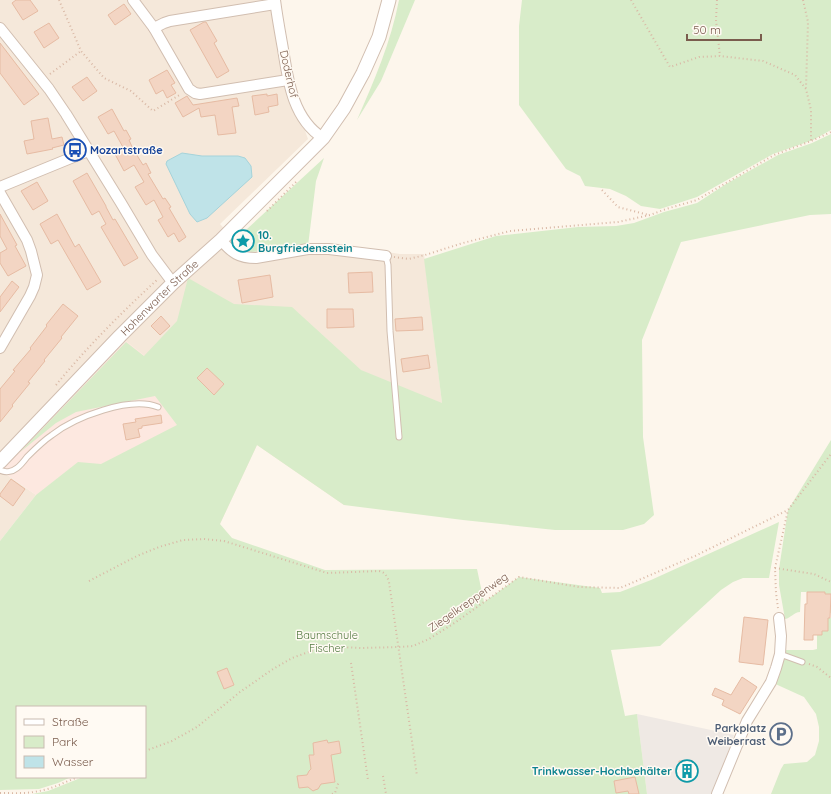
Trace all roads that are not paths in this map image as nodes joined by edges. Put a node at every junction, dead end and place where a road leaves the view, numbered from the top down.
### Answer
1 (134, 0) edge
2 (389, 0) edge
3 (275, 2) edge
4 (0, 28) edge
5 (154, 28) junction
6 (288, 80) junction
7 (323, 138) junction
8 (88, 151) junction
9 (0, 187) edge
10 (0, 193) edge
11 (221, 240) junction
12 (386, 256) joint
13 (173, 283) junction
14 (0, 348) edge
15 (158, 407) dead end
16 (399, 437) dead end
17 (0, 462) edge
18 (0, 470) edge
19 (779, 618) road end
20 (780, 654) junction
21 (802, 662) road end
22 (717, 794) edge

1 - 5 street
2 - 7 street, Hohenwarter Straße
3 - 5 street
3 - 6 street, Doderhof
4 - 8 street
5 - 6 street
6 - 7 street, Doderhof
7 - 11 street, Hohenwarter Straße
8 - 9 street
8 - 13 street
10 - 14 street
11 - 12 street
11 - 13 street, Hohenwarter Straße
12 - 16 lane
13 - 17 street, Hohenwarter Straße
15 - 18 lane
19 - 20 street
20 - 21 lane
20 - 22 street

